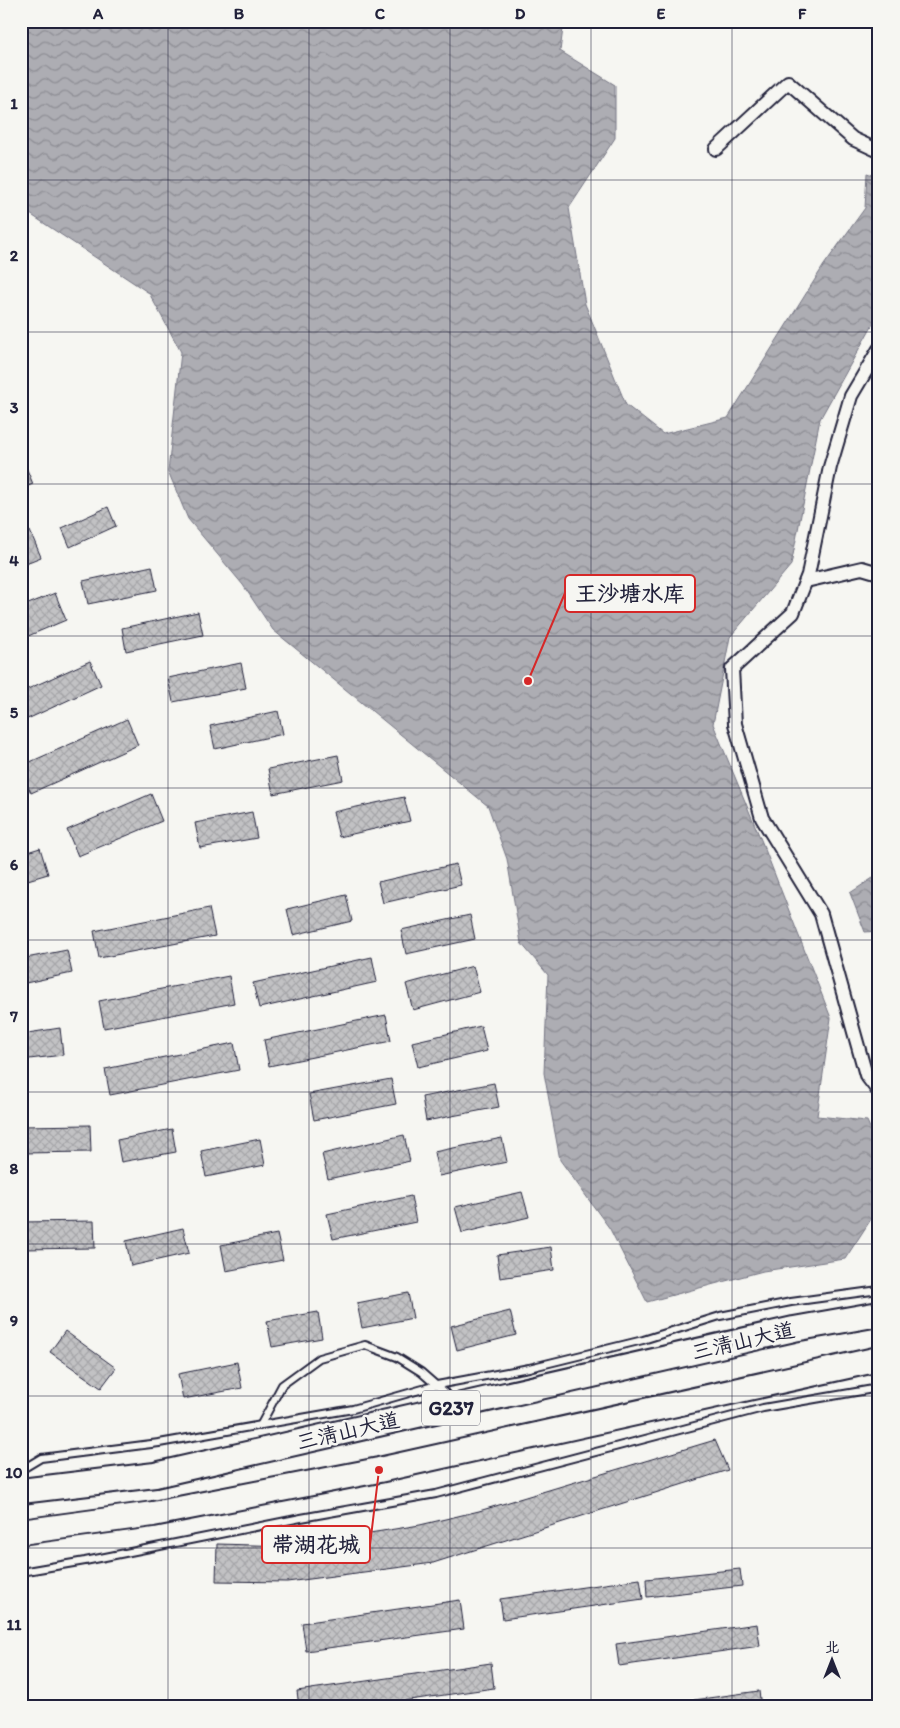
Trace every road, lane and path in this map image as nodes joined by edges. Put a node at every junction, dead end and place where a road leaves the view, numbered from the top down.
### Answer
1 (716, 149) dead end
2 (879, 151) edge
3 (879, 349) edge
4 (879, 572) edge
5 (806, 581) junction
6 (878, 1087) edge
7 (879, 1290) edge
8 (879, 1314) edge
9 (879, 1359) edge
10 (437, 1385) junction
11 (879, 1388) edge
12 (460, 1406) junction
13 (260, 1426) junction
14 (21, 1470) edge
15 (21, 1491) edge
16 (21, 1532) edge
17 (21, 1572) edge

1 - 2 street
3 - 5 street
4 - 5 street
5 - 6 street
7 - 10 lane
8 - 12 highway, 三清山大道 / G237
9 - 16 highway, 三清山大道 / G237
10 - 12 lane
10 - 13 lane
10 - 13 lane
11 - 17 lane
12 - 15 highway, 三清山大道 / G237
13 - 14 lane

